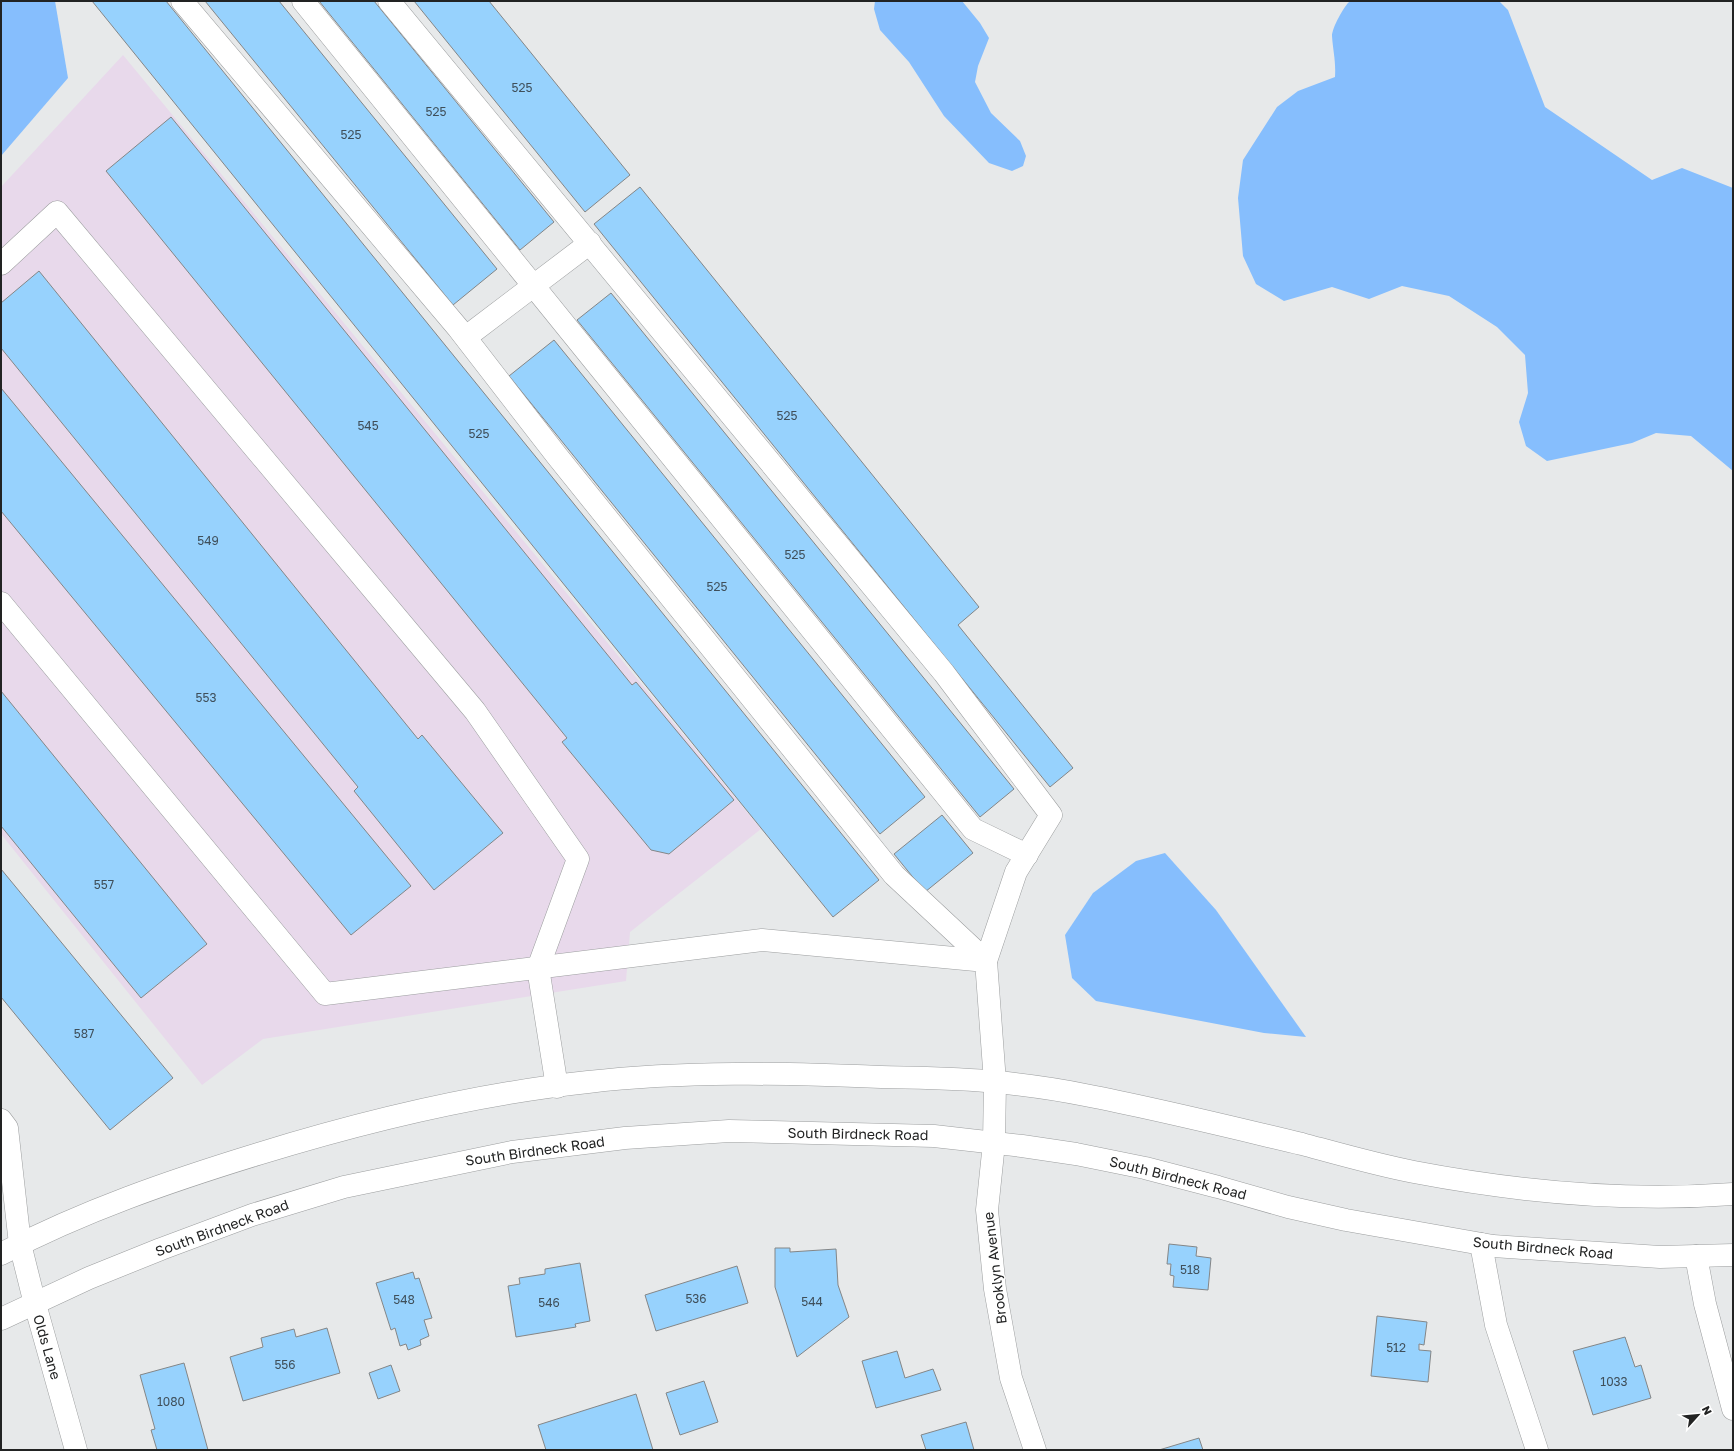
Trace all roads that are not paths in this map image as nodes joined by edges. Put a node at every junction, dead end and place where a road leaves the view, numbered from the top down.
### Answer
1 (182, 1) edge
2 (303, 1) edge
3 (389, 1) edge
4 (590, 243) junction
5 (1, 264) edge
6 (533, 285) junction
7 (466, 337) junction
8 (1, 603) edge
9 (1027, 855) junction
10 (986, 961) junction
11 (538, 968) junction
12 (996, 1082) junction
13 (557, 1086) junction
14 (1, 1120) edge
15 (994, 1143) junction
16 (7, 1175) edge
17 (1733, 1194) edge
18 (1481, 1244) junction
19 (10, 1249) edge
20 (1733, 1255) edge
21 (1696, 1256) junction
22 (35, 1304) junction
23 (1, 1319) edge
24 (1733, 1409) edge
25 (76, 1450) edge
26 (1035, 1450) edge
27 (1537, 1450) edge

1 - 7 main road
2 - 6 main road
3 - 4 main road
4 - 6 main road
4 - 9 main road
5 - 11 main road
6 - 7 main road
6 - 9 main road
7 - 10 main road
8 - 11 main road
9 - 10 main road
10 - 11 main road
10 - 12 main road, Brooklyn Avenue
11 - 13 main road
12 - 13 main road
12 - 15 main road, Brooklyn Avenue
12 - 17 main road
13 - 19 main road
14 - 16 main road, Olds Lane
15 - 18 main road, South Birdneck Road
15 - 22 main road, South Birdneck Road
15 - 26 main road, Brooklyn Avenue
16 - 19 main road, Olds Lane
18 - 21 main road, South Birdneck Road
18 - 27 main road
19 - 22 main road, Olds Lane
20 - 21 main road, South Birdneck Road
21 - 24 main road
22 - 23 main road, South Birdneck Road
22 - 25 main road, Olds Lane

